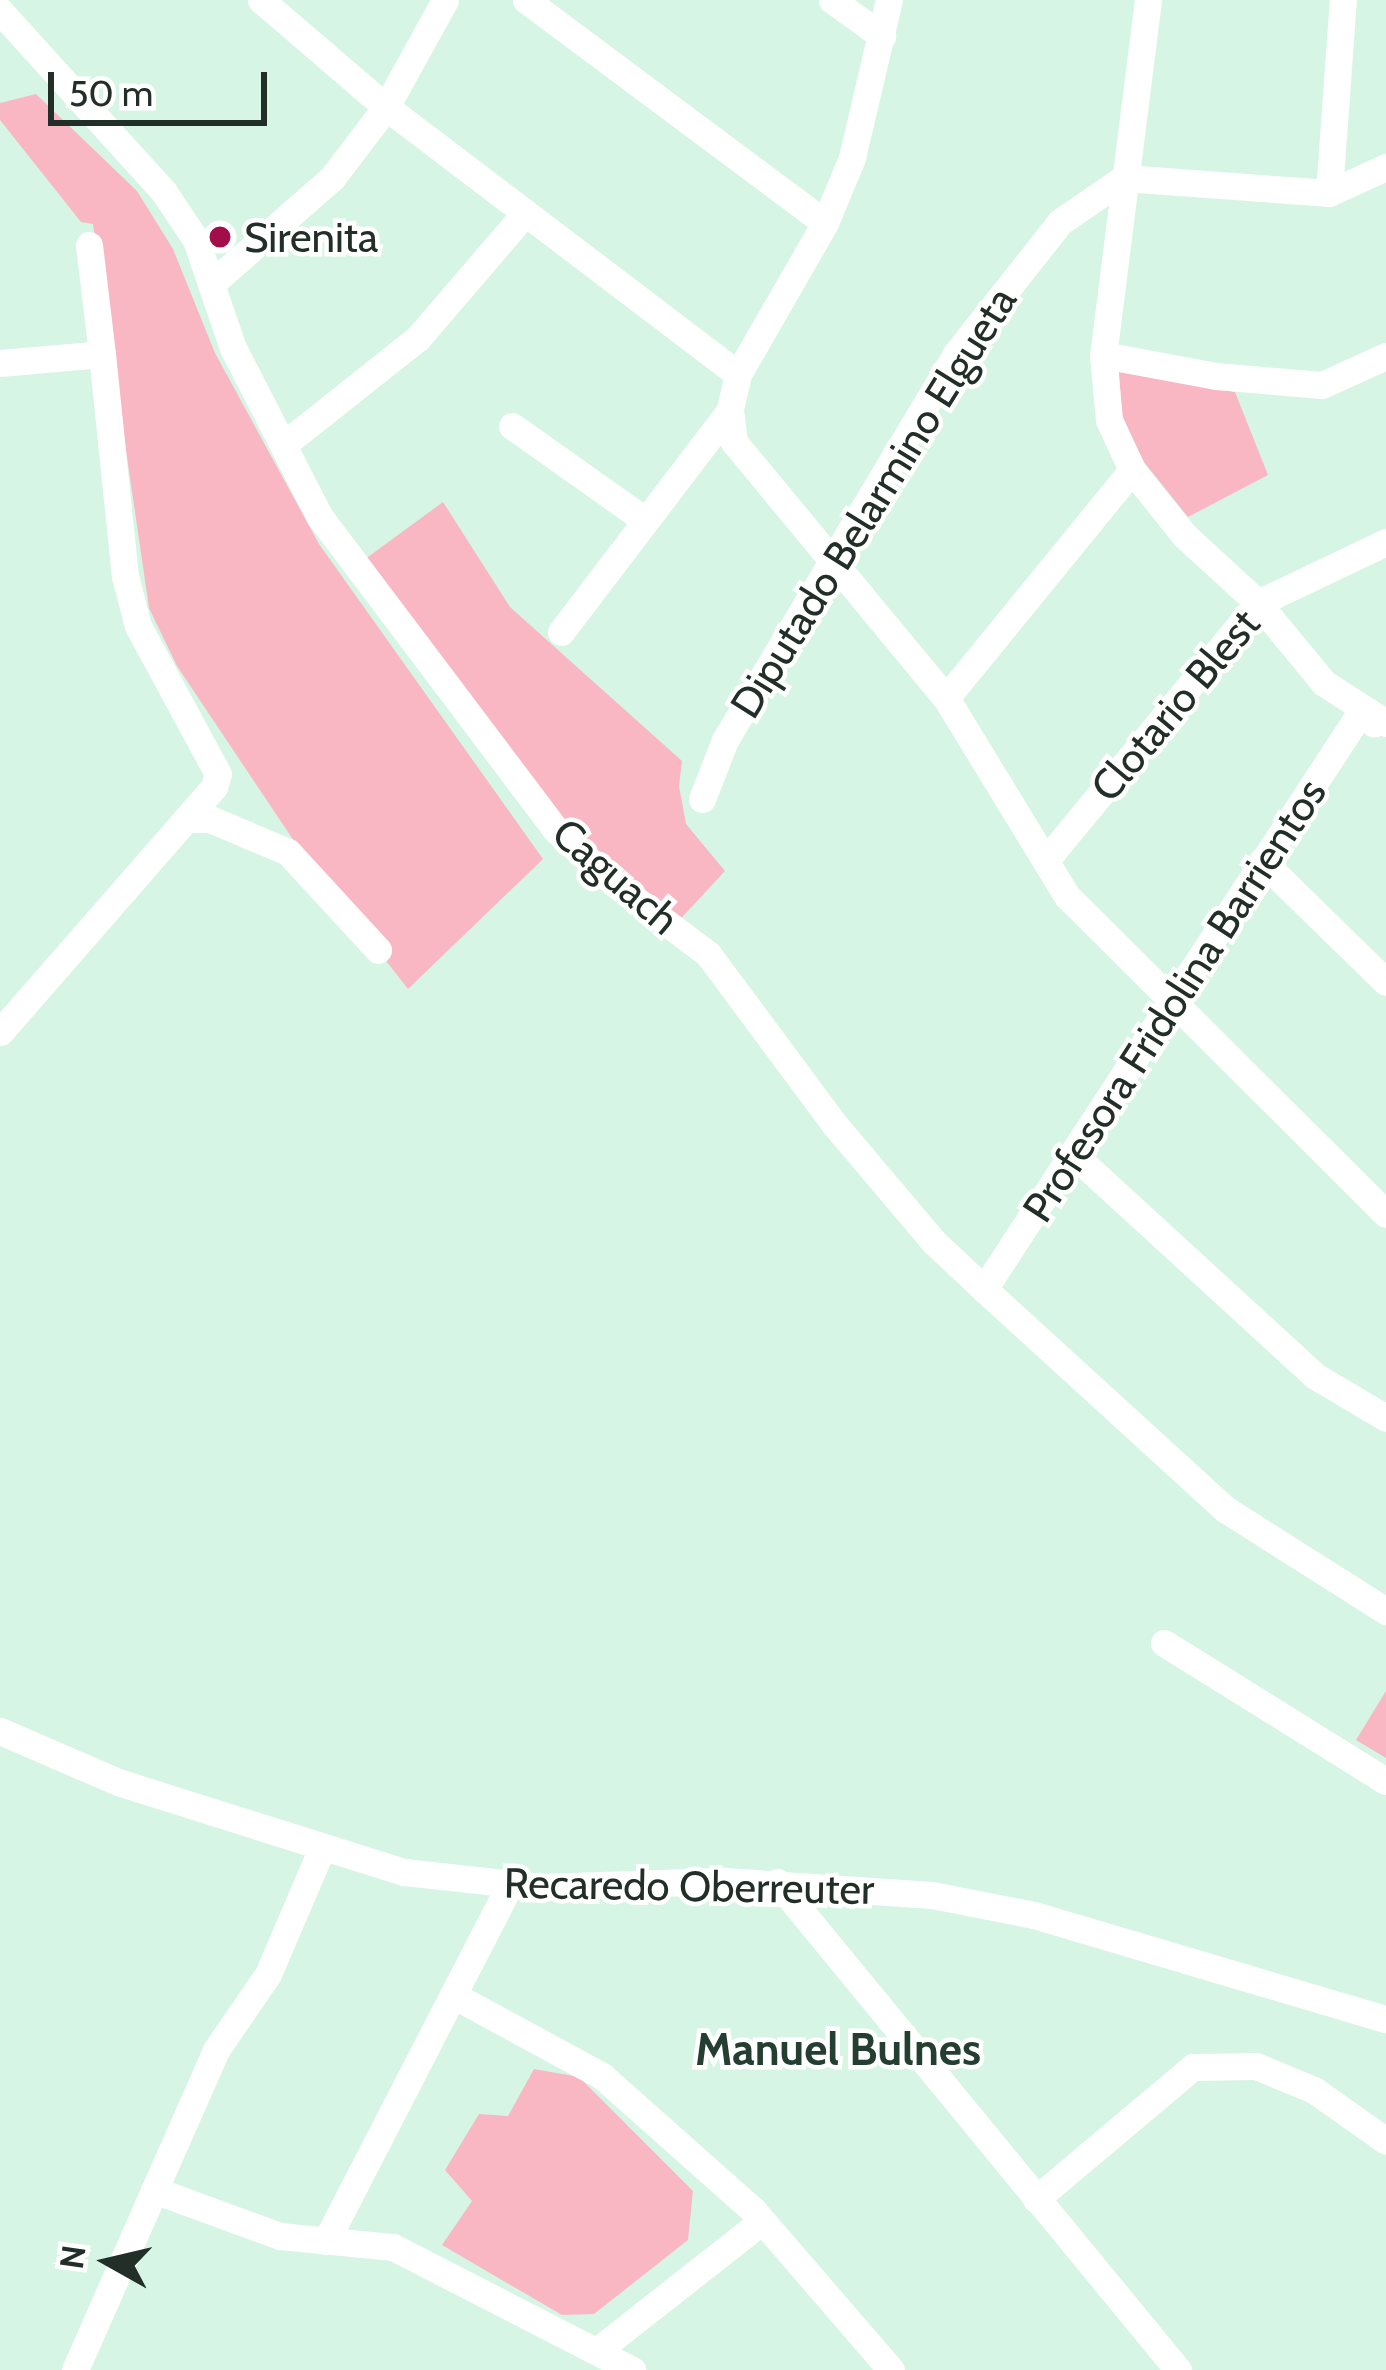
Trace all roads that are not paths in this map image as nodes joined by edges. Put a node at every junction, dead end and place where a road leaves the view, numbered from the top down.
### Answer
1 (261, 0) edge
2 (445, 0) edge
3 (526, 0) edge
4 (832, 0) edge
5 (889, 0) edge
6 (1148, 0) edge
7 (1345, 1) edge
8 (0, 11) edge
9 (882, 36) junction
10 (386, 107) junction
11 (1386, 167) edge
12 (1124, 178) junction
13 (1329, 193) junction
14 (525, 213) junction
15 (825, 223) junction
16 (89, 245) dead end
17 (212, 284) junction
18 (102, 354) junction
19 (1103, 355) junction
20 (1386, 356) edge
21 (0, 363) edge
22 (738, 374) junction
23 (730, 410) junction
24 (512, 426) dead end
25 (283, 445) junction
26 (1132, 470) junction
27 (645, 520) junction
28 (1386, 542) edge
29 (831, 556) junction
30 (1258, 602) junction
31 (561, 632) dead end
32 (946, 698) junction
33 (1374, 717) edge
34 (1386, 739) edge
35 (702, 799) dead end
36 (186, 819) junction
37 (1046, 860) junction
38 (1262, 861) junction
39 (378, 950) dead end
40 (1386, 982) edge
41 (1172, 1004) junction
42 (0, 1032) edge
43 (1074, 1155) junction
44 (1386, 1214) edge
45 (984, 1289) junction
46 (1386, 1418) edge
47 (1386, 1611) edge
48 (1164, 1643) dead end
49 (0, 1731) edge
50 (1386, 1781) edge
51 (322, 1848) junction
52 (777, 1882) junction
53 (510, 1885) junction
54 (453, 1995) junction
55 (1386, 2019) edge
56 (1386, 2141) edge
57 (154, 2190) junction
58 (1036, 2199) junction
59 (761, 2221) junction
60 (326, 2241) junction
61 (598, 2350) junction
62 (75, 2370) edge
63 (632, 2370) edge
64 (891, 2370) edge
65 (1178, 2370) edge

1 - 10 street
2 - 10 street
3 - 15 street
4 - 9 street
5 - 9 street
6 - 12 street
7 - 13 street
8 - 17 street, Caguach
9 - 15 street
10 - 14 street
10 - 17 street
11 - 13 street
12 - 13 street
12 - 19 street
12 - 29 street, Diputado Belarmino Elgueta
14 - 22 street
14 - 25 street
15 - 22 street
16 - 18 street
17 - 25 street, Caguach
18 - 21 street
18 - 36 street
19 - 20 street
19 - 26 street
22 - 23 street
23 - 27 street
23 - 29 street
24 - 27 street
25 - 45 street, Caguach
26 - 30 street
26 - 32 street
27 - 31 street
28 - 30 street, Clotario Blest
29 - 32 street
29 - 35 street, Diputado Belarmino Elgueta
30 - 33 street
30 - 37 street, Clotario Blest
32 - 37 street
33 - 34 street
33 - 38 street, Profesora Fridolina Barrientos
36 - 39 street
36 - 42 street
37 - 41 street
38 - 40 street
38 - 41 street, Profesora Fridolina Barrientos
41 - 43 street, Profesora Fridolina Barrientos
41 - 44 street
43 - 45 street, Profesora Fridolina Barrientos
43 - 46 street
45 - 47 street, Caguach
48 - 50 street
49 - 51 street, Recaredo Oberreuter
51 - 53 street, Recaredo Oberreuter
51 - 57 street
52 - 53 street, Recaredo Oberreuter
52 - 55 street, Recaredo Oberreuter
52 - 58 street
53 - 54 street
54 - 59 street
54 - 60 street
56 - 58 street
57 - 60 street
57 - 62 street
58 - 65 street
59 - 61 street
59 - 64 street
60 - 61 street
61 - 63 street

